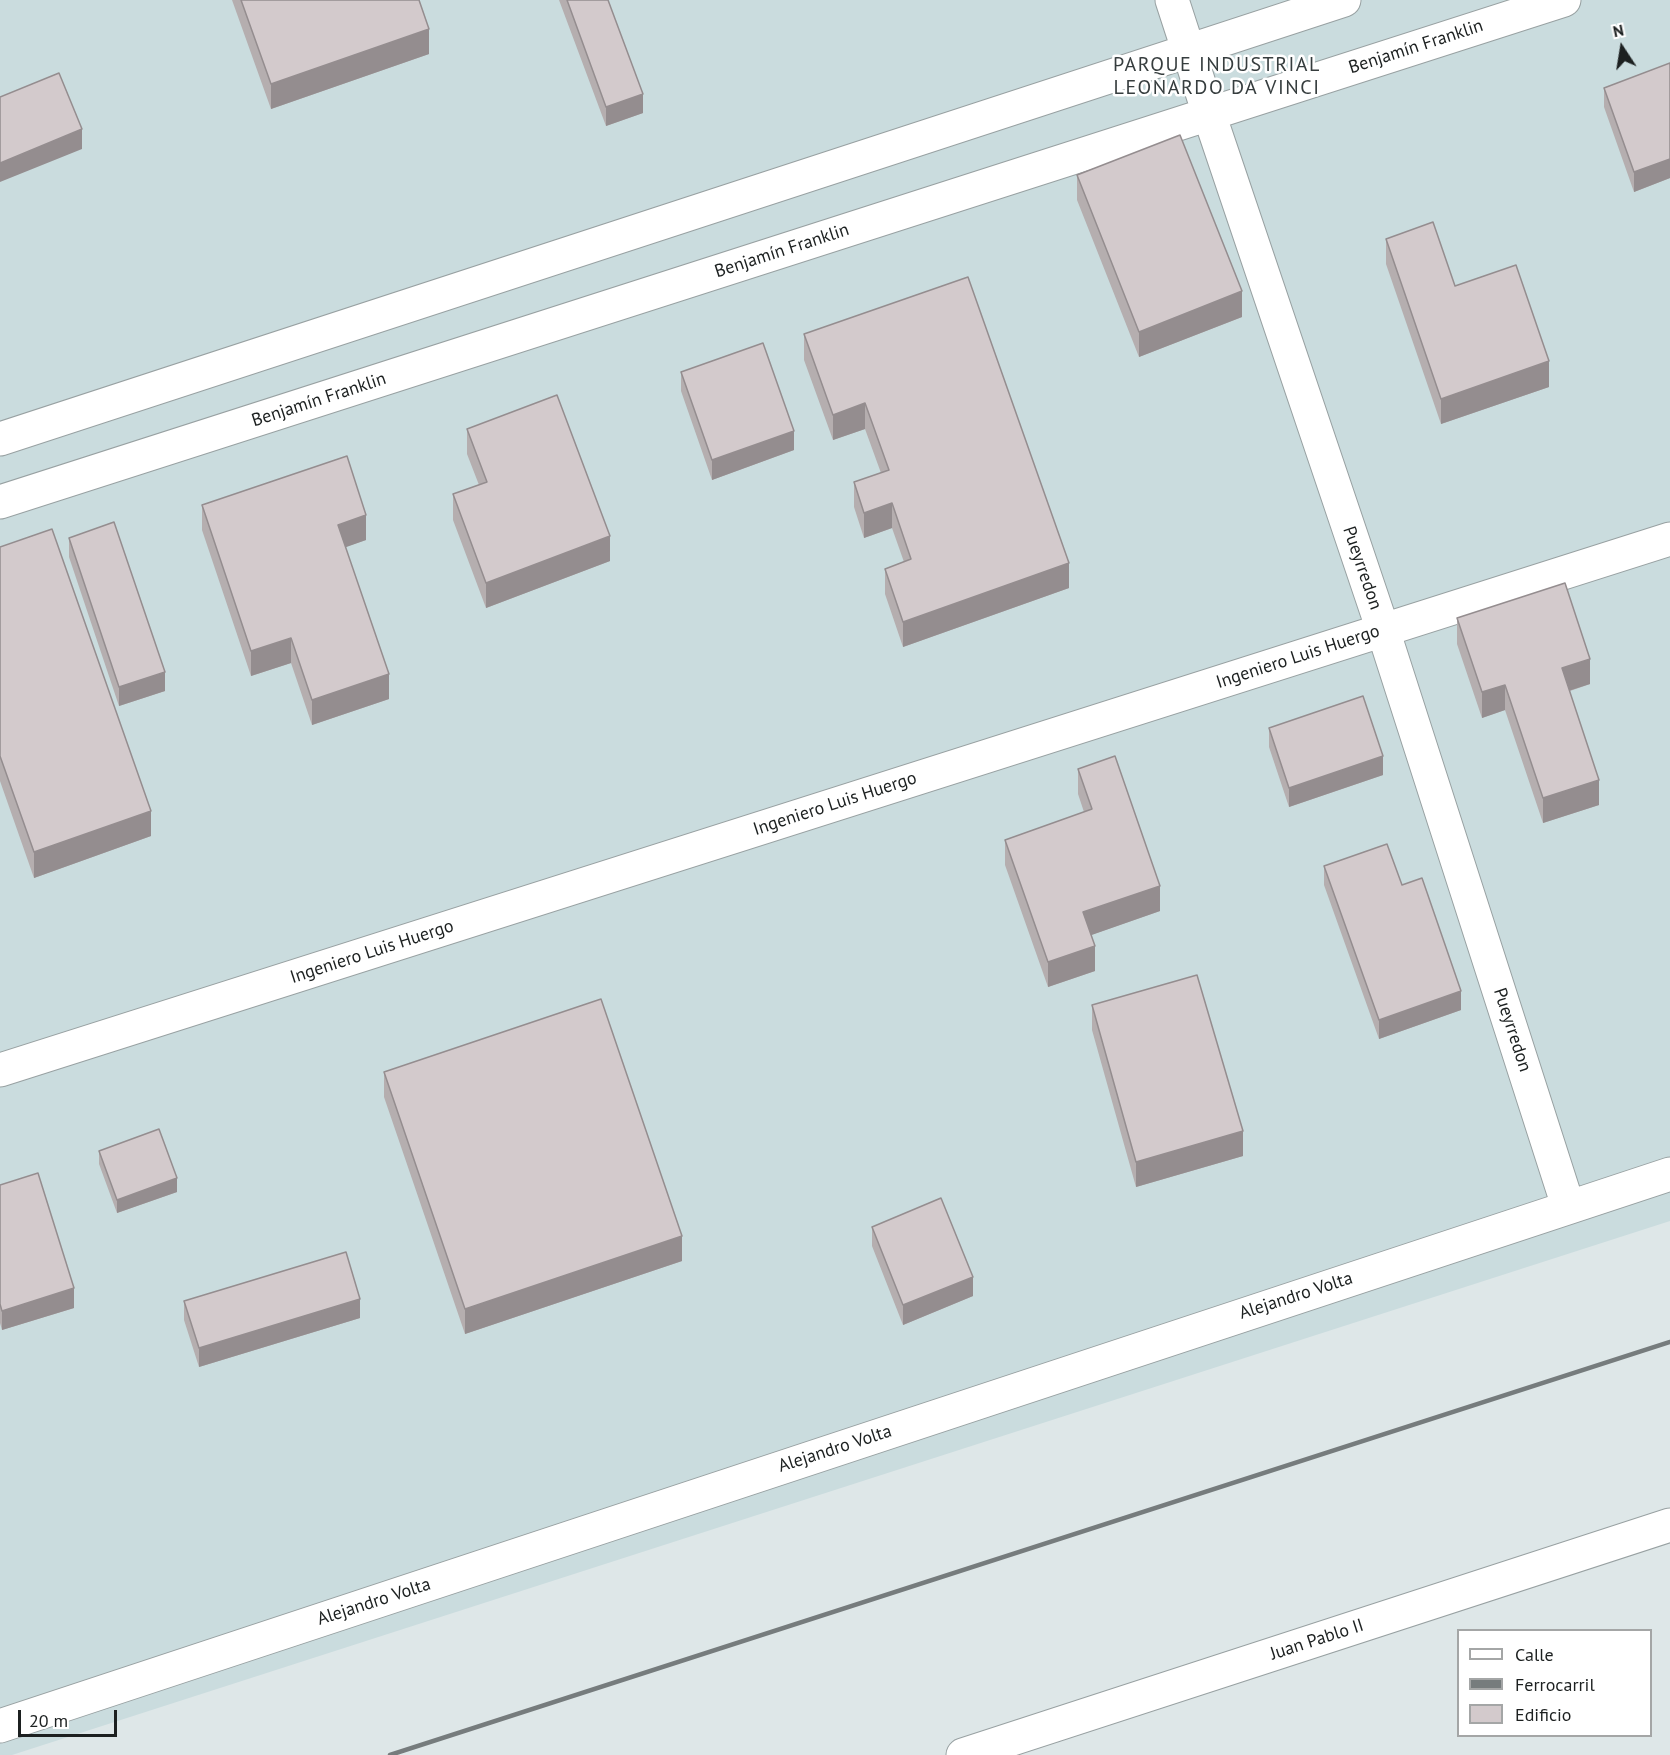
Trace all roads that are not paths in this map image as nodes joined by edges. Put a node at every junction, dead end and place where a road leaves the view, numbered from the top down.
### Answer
1 (1172, 0) edge
2 (1344, 0) edge
3 (1564, 0) edge
4 (1189, 50) junction
5 (1209, 114) junction
6 (0, 439) edge
7 (0, 502) edge
8 (1670, 539) edge
9 (1383, 630) junction
10 (0, 1070) edge
11 (1670, 1174) edge
12 (1568, 1206) junction
13 (1670, 1525) edge
14 (0, 1726) edge
15 (963, 1755) edge

1 - 4 street, Pueyrredon
2 - 4 street
3 - 5 street, Benjamín Franklin
4 - 5 street, Pueyrredon
4 - 6 street
5 - 7 street, Benjamín Franklin
5 - 9 street, Pueyrredon
8 - 9 street, Ingeniero Luis Huergo
9 - 10 street, Ingeniero Luis Huergo
9 - 12 street, Pueyrredon
11 - 12 street, Alejandro Volta
12 - 14 street, Alejandro Volta
13 - 15 street, Juan Pablo II

